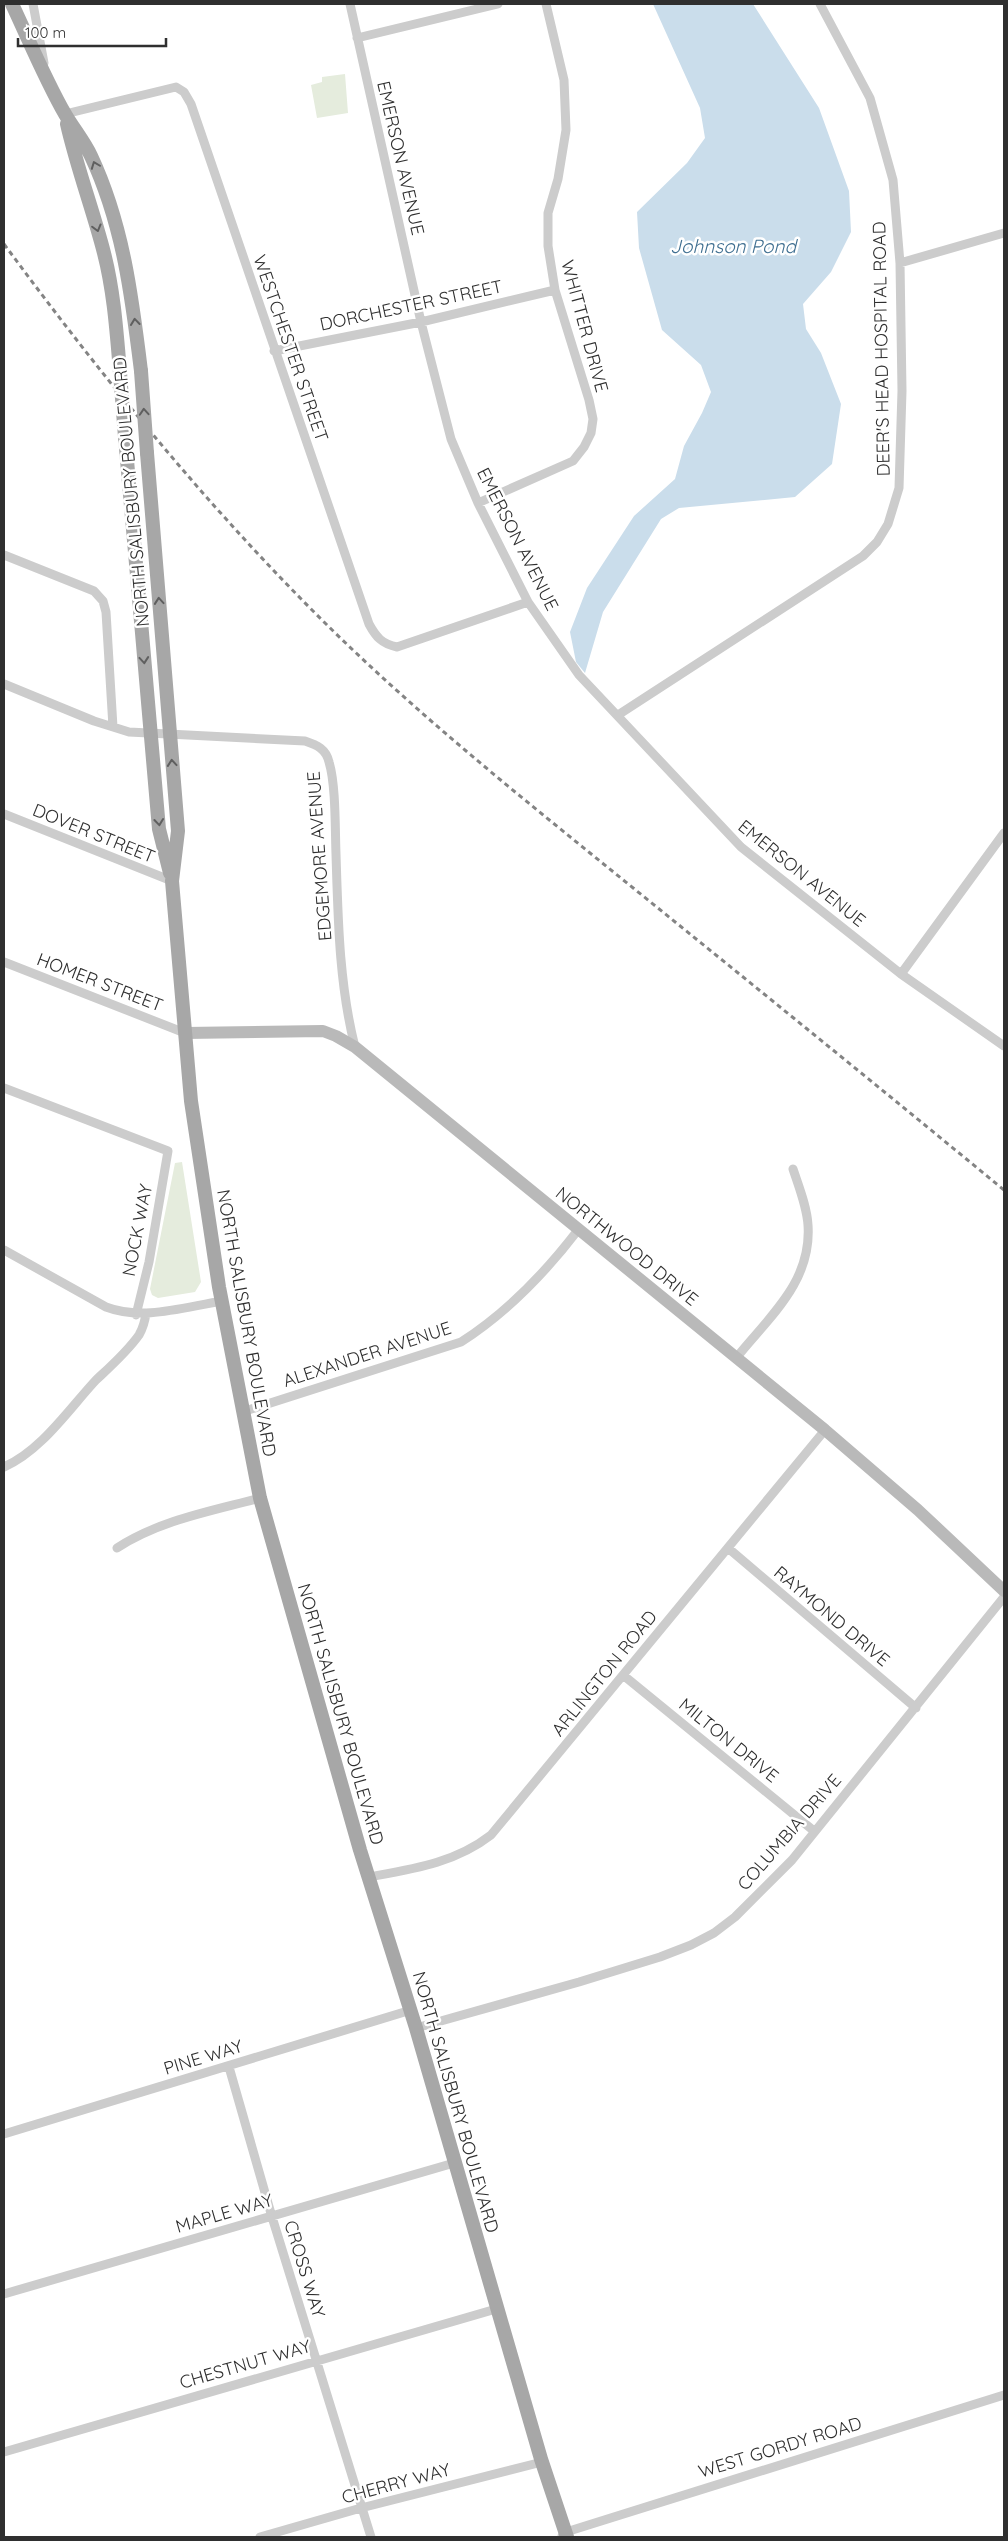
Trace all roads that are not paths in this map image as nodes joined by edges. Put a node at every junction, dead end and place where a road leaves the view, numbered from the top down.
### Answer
1 (12, 4) edge
2 (33, 4) edge
3 (350, 4) edge
4 (498, 4) edge
5 (546, 4) edge
6 (820, 4) edge
7 (357, 38) junction
8 (46, 76) junction
9 (64, 114) junction
10 (1004, 233) edge
11 (900, 262) junction
12 (555, 290) junction
13 (421, 322) junction
14 (274, 351) junction
15 (478, 503) junction
16 (4, 555) edge
17 (528, 602) junction
18 (4, 684) edge
19 (618, 716) junction
20 (113, 727) junction
21 (150, 734) junction
22 (170, 735) junction
23 (4, 814) edge
24 (1004, 833) edge
25 (172, 881) junction
26 (4, 962) edge
27 (902, 974) junction
28 (185, 1033) junction
29 (1004, 1046) edge
30 (355, 1047) junction
31 (4, 1088) edge
32 (793, 1169) dead end
33 (578, 1230) junction
34 (4, 1250) edge
35 (223, 1302) junction
36 (146, 1313) junction
37 (136, 1315) junction
38 (737, 1358) junction
39 (242, 1412) junction
40 (825, 1430) junction
41 (4, 1467) edge
42 (260, 1498) junction
43 (118, 1548) dead end
44 (728, 1548) junction
45 (1004, 1591) edge
46 (1004, 1596) edge
47 (623, 1675) junction
48 (916, 1708) junction
49 (814, 1831) junction
50 (369, 1876) junction
51 (411, 2010) junction
52 (416, 2028) junction
53 (229, 2067) junction
54 (4, 2134) edge
55 (454, 2163) junction
56 (272, 2217) junction
57 (4, 2294) edge
58 (496, 2309) junction
59 (317, 2360) junction
60 (1004, 2395) edge
61 (4, 2452) edge
62 (542, 2462) junction
63 (362, 2508) junction
64 (565, 2535) edge
65 (260, 2537) edge
66 (371, 2537) edge

1 - 8 main road, NORTH SALISBURY BOULEVARD
2 - 8 street
3 - 7 street, EMERSON AVENUE
4 - 7 street
5 - 12 street, WHITTER DRIVE
6 - 11 street, DEER'S HEAD HOSPITAL ROAD
7 - 13 street, EMERSON AVENUE
8 - 9 main road, NORTH SALISBURY BOULEVARD
9 - 14 street, WESTCHESTER STREET
9 -> 21 main road, NORTH SALISBURY BOULEVARD, bridge
22 -> 9 main road, NORTH SALISBURY BOULEVARD, bridge
10 - 11 street
11 - 19 street, DEER'S HEAD HOSPITAL ROAD
12 - 13 street, DORCHESTER STREET
12 - 15 street, WHITTER DRIVE
13 - 14 street, DORCHESTER STREET
13 - 15 street, EMERSON AVENUE
14 - 17 street, WESTCHESTER STREET
15 - 17 street, EMERSON AVENUE
16 - 20 street
17 - 19 street, EMERSON AVENUE
18 - 20 street, EDGEMORE AVENUE
19 - 27 street, EMERSON AVENUE
20 - 21 street, EDGEMORE AVENUE
21 - 22 street, EDGEMORE AVENUE
21 -> 25 main road, NORTH SALISBURY BOULEVARD
25 -> 22 main road, NORTH SALISBURY BOULEVARD
22 - 30 street, EDGEMORE AVENUE
23 - 25 street, DOVER STREET
24 - 27 street
25 - 28 main road, NORTH SALISBURY BOULEVARD
26 - 28 street, HOMER STREET
27 - 29 street, EMERSON AVENUE
28 - 30 street, NORTHWOOD DRIVE
28 - 35 main road, NORTH SALISBURY BOULEVARD
30 - 33 street, NORTHWOOD DRIVE
31 - 37 street, NOCK WAY
32 - 38 street
33 - 38 street, NORTHWOOD DRIVE
33 - 39 street, ALEXANDER AVENUE
34 - 37 street
35 - 36 street
35 - 39 main road, NORTH SALISBURY BOULEVARD
36 - 37 street
36 - 41 street
38 - 40 street, NORTHWOOD DRIVE
39 - 42 main road, NORTH SALISBURY BOULEVARD
40 - 44 street, ARLINGTON ROAD
40 - 45 street, NORTHWOOD DRIVE
42 - 43 street
42 - 50 main road, NORTH SALISBURY BOULEVARD
44 - 47 street, ARLINGTON ROAD
44 - 48 street, RAYMOND DRIVE
46 - 48 street, COLUMBIA DRIVE
47 - 49 street, MILTON DRIVE
47 - 50 street, ARLINGTON ROAD
48 - 49 street, COLUMBIA DRIVE
49 - 52 street, COLUMBIA DRIVE
50 - 51 main road, NORTH SALISBURY BOULEVARD
51 - 52 main road, NORTH SALISBURY BOULEVARD
51 - 53 street, PINE WAY
52 - 55 main road, NORTH SALISBURY BOULEVARD
53 - 54 street, PINE WAY
53 - 56 street, CROSS WAY
55 - 56 street, MAPLE WAY
55 - 58 main road, NORTH SALISBURY BOULEVARD
56 - 57 street, MAPLE WAY
56 - 59 street, CROSS WAY
58 - 59 street, CHESTNUT WAY
58 - 62 main road, NORTH SALISBURY BOULEVARD
59 - 61 street, CHESTNUT WAY
59 - 63 street, CROSS WAY
60 - 64 street, WEST GORDY ROAD
62 - 63 street, CHERRY WAY
62 - 64 main road, NORTH SALISBURY BOULEVARD
63 - 65 street, CHERRY WAY
63 - 66 street, CROSS WAY

